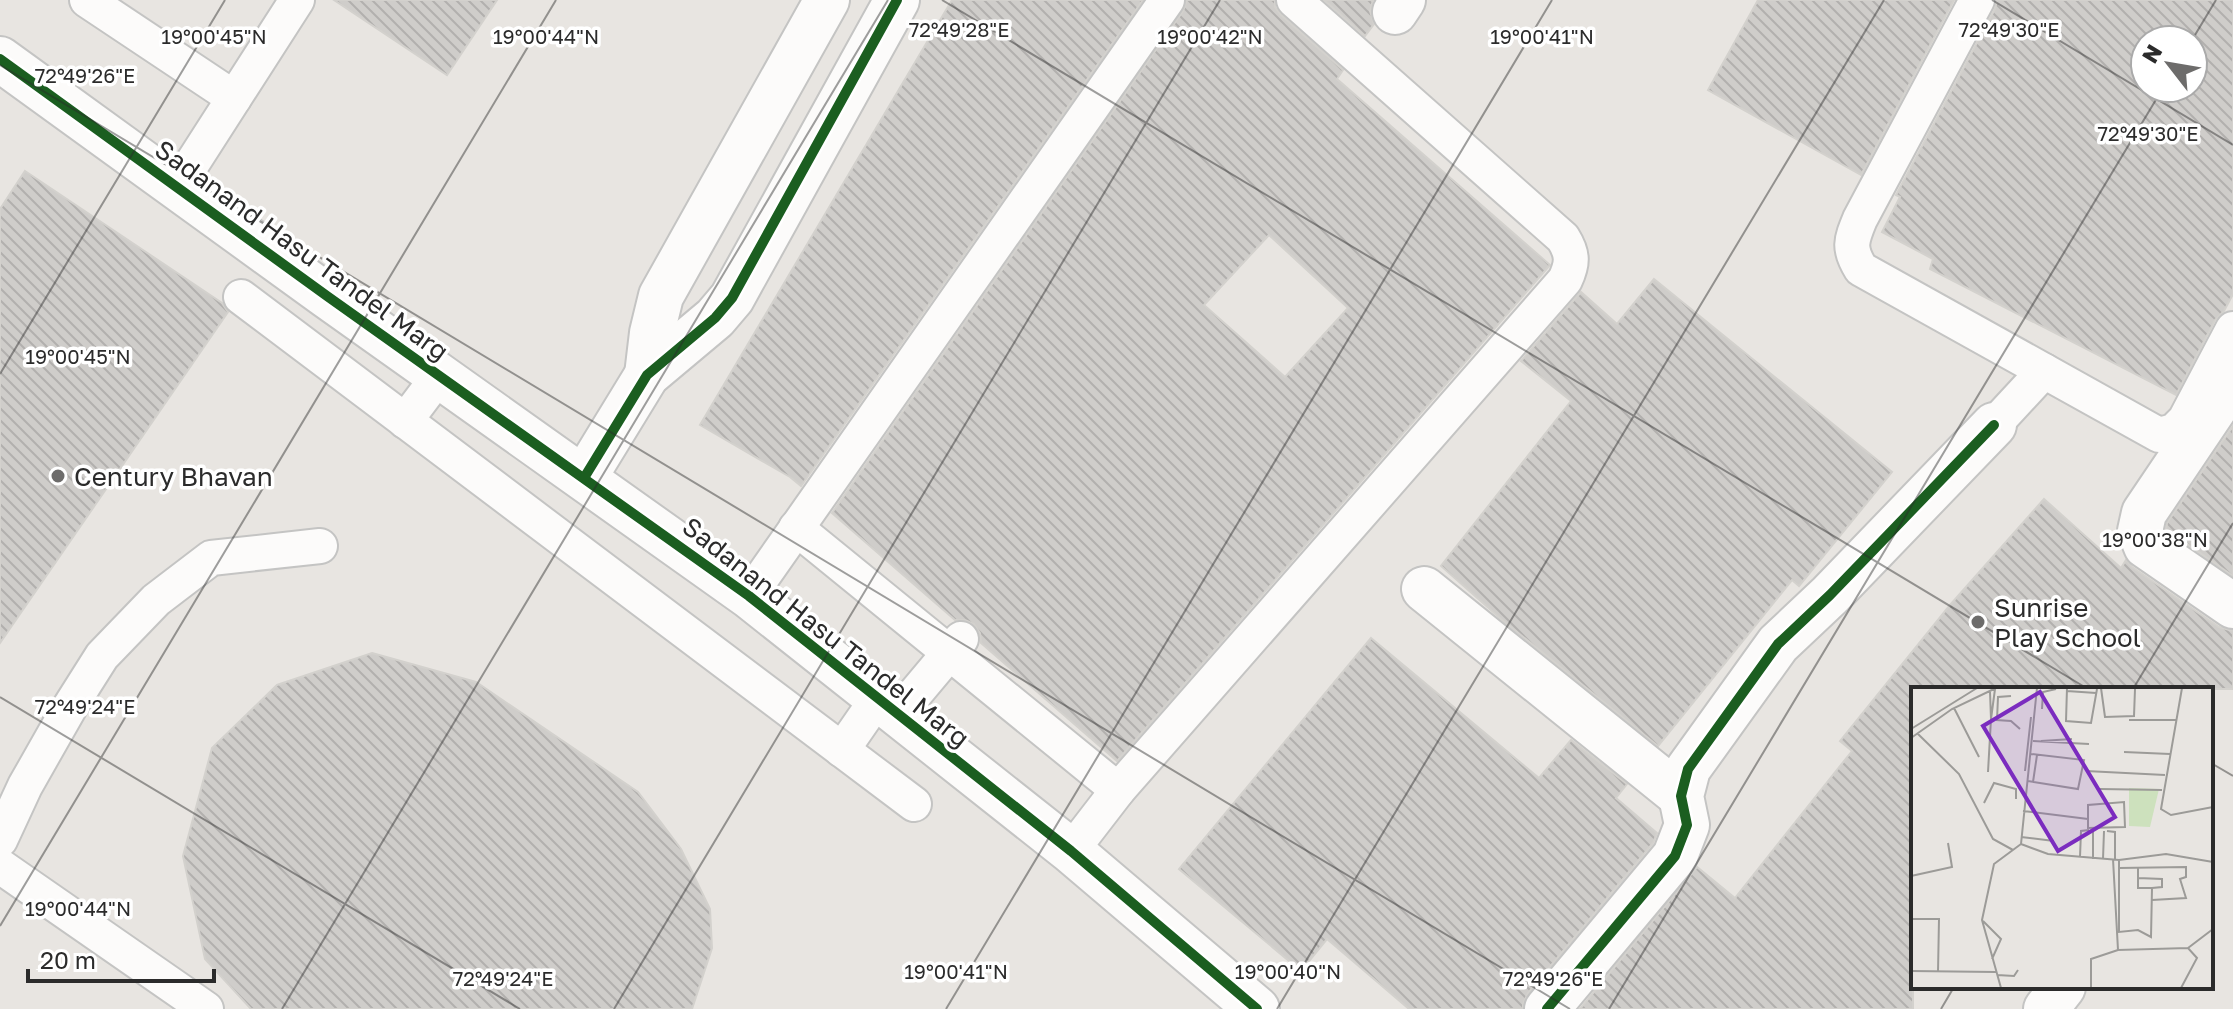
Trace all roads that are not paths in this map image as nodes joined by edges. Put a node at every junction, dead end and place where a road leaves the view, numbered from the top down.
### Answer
1 (87, 0) edge
2 (297, 0) edge
3 (827, 0) edge
4 (897, 0) edge
5 (1167, 0) edge
6 (1294, 0) edge
7 (1977, 0) edge
8 (0, 59) edge
9 (234, 98) junction
10 (177, 187) junction
11 (241, 297) dead end
12 (2233, 329) edge
13 (2044, 371) junction
14 (647, 375) junction
15 (439, 376) junction
16 (2233, 382) edge
17 (405, 421) junction
18 (1994, 425) joint
19 (584, 478) junction
20 (796, 528) junction
21 (320, 546) dead end
22 (1424, 589) dead end
23 (749, 596) junction
24 (2233, 606) edge
25 (955, 646) junction
26 (888, 706) junction
27 (842, 750) junction
28 (12, 778) edge
29 (1118, 790) junction
30 (1681, 796) junction
31 (914, 804) dead end
32 (0, 840) edge
33 (1071, 851) junction
34 (0, 866) edge
35 (2061, 989) edge
36 (206, 1009) edge
37 (1257, 1009) edge
38 (1547, 1009) edge
39 (2046, 1009) edge

1 - 9 lane
2 - 9 lane
3 - 14 street
4 - 14 street
5 - 20 lane
6 - 29 lane
7 - 13 lane
8 - 10 street, Sadanand Hasu Tandel Marg
9 - 10 lane
10 - 15 street, Sadanand Hasu Tandel Marg
11 - 17 lane
12 - 13 lane
13 - 18 lane
14 - 19 street
15 - 17 lane
15 - 19 street, Sadanand Hasu Tandel Marg
16 - 24 street
17 - 27 lane
18 - 30 street
19 - 23 street, Sadanand Hasu Tandel Marg
20 - 23 lane
20 - 25 lane
21 - 28 lane
22 - 30 street
23 - 26 street, Sadanand Hasu Tandel Marg
25 - 26 lane
25 - 29 lane
26 - 27 lane
26 - 33 street, Sadanand Hasu Tandel Marg
27 - 31 lane
28 - 32 lane
29 - 33 lane
30 - 38 street
33 - 37 street, Sadanand Hasu Tandel Marg
34 - 36 lane
35 - 39 street

